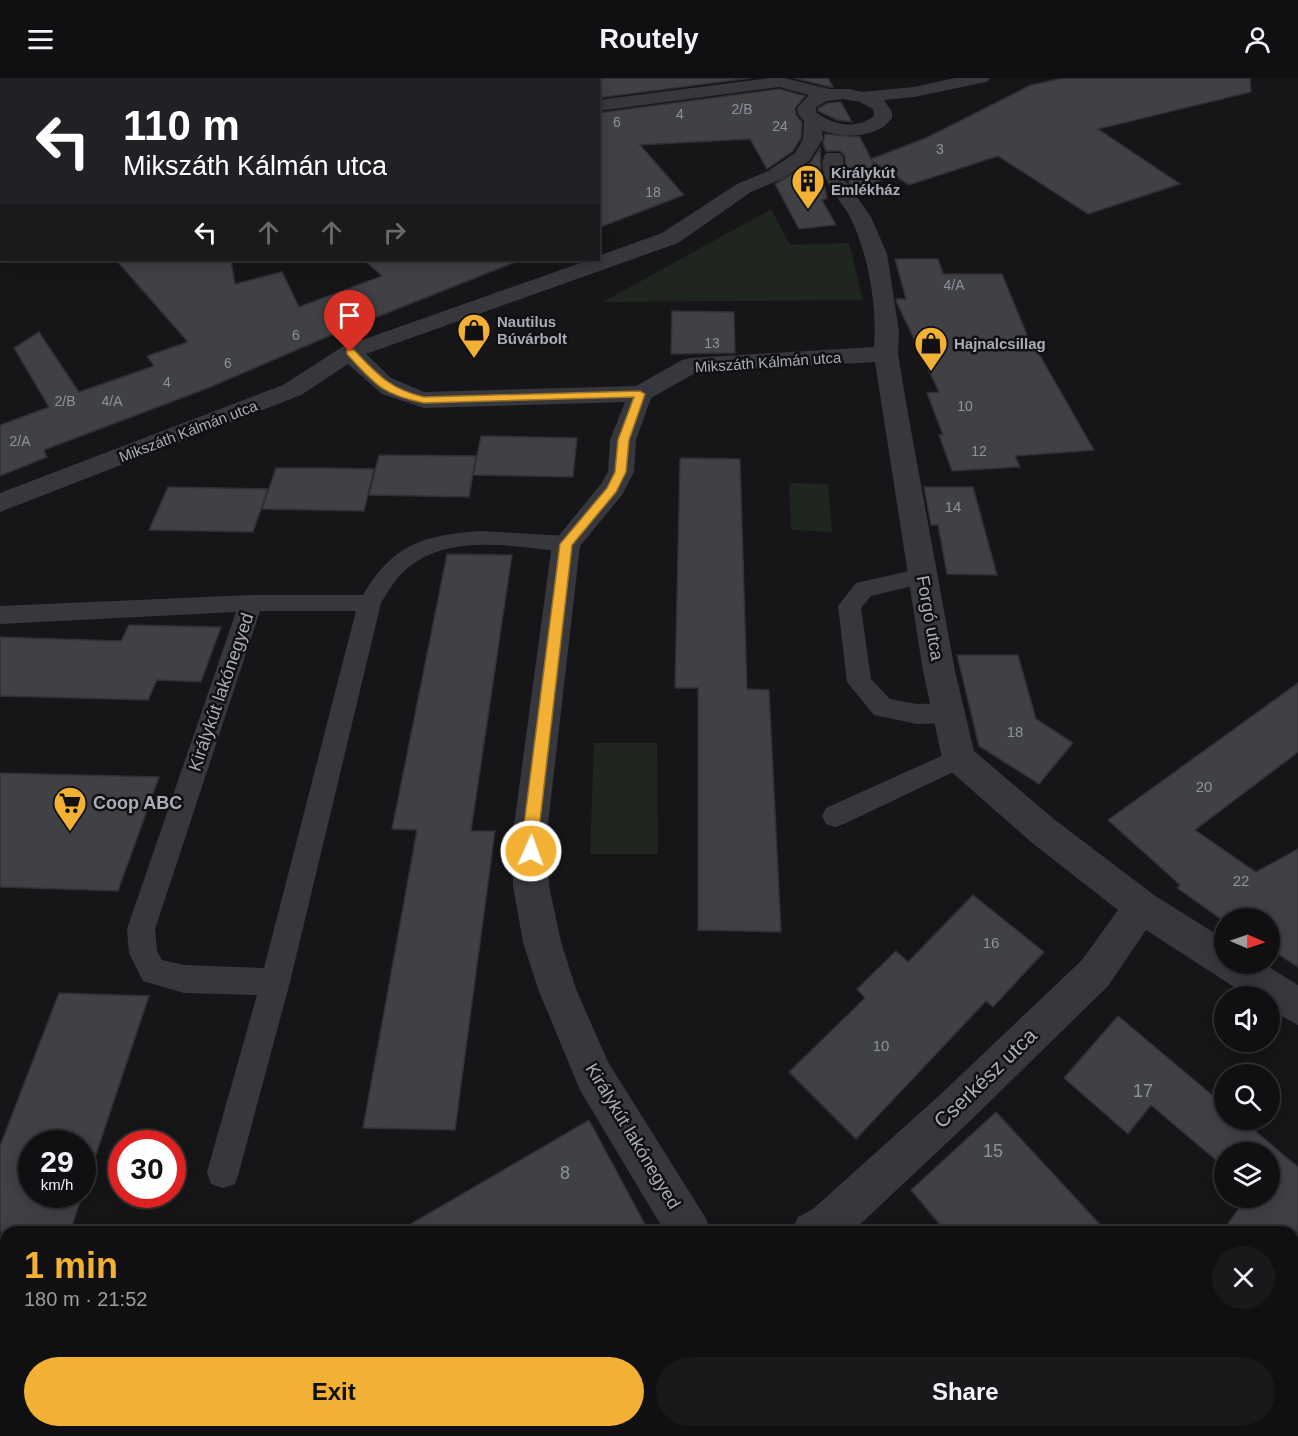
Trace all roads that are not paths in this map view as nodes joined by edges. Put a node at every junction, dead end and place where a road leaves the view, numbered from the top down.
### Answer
1 (981, 78) edge
2 (777, 80) edge
3 (914, 92) junction
4 (832, 94) junction
5 (862, 97) junction
6 (600, 106) edge
7 (884, 112) junction
8 (810, 114) junction
9 (858, 129) junction
10 (833, 157) junction
11 (730, 200) junction
12 (350, 352) junction
13 (886, 354) junction
14 (640, 394) junction
15 (6, 502) edge
16 (566, 544) junction
17 (922, 576) junction
18 (251, 603) junction
19 (370, 603) junction
20 (0, 615) edge
21 (949, 714) junction
22 (959, 758) junction
23 (835, 816) dead end
24 (1141, 908) junction
25 (1214, 954) edge
26 (1247, 974) edge
27 (275, 982) junction
28 (1298, 1006) edge
29 (223, 1172) dead end
30 (686, 1226) edge
31 (824, 1226) edge

1 - 3 street
2 - 4 street
2 - 6 street
2 - 8 street
3 - 5 street
3 - 7 street
4 - 5 street
4 - 8 street
5 - 7 street
7 - 9 street
8 - 9 street
8 - 11 street, Mikszáth Kálmán utca
9 - 10 street, Mikszáth Kálmán utca
10 - 11 street, Mikszáth Kálmán utca
10 - 13 street, Forgó utca
11 - 12 street, Mikszáth Kálmán utca
12 - 14 street, Mikszáth Kálmán utca
12 - 15 street, Mikszáth Kálmán utca
13 - 14 street, Mikszáth Kálmán utca
13 - 17 street, Forgó utca
14 - 16 street
16 - 19 lane
16 - 30 street, Királykút lakónegyed
17 - 21 street, Forgó utca
17 - 21 lane
18 - 19 lane, Királykút lakónegyed
18 - 20 lane, Királykút lakónegyed
18 - 27 lane, Királykút lakónegyed
19 - 27 lane
21 - 22 street, Forgó utca
22 - 23 lane
22 - 24 street
24 - 25 street
24 - 31 street, Cserkész utca
26 - 28 street
27 - 29 lane

